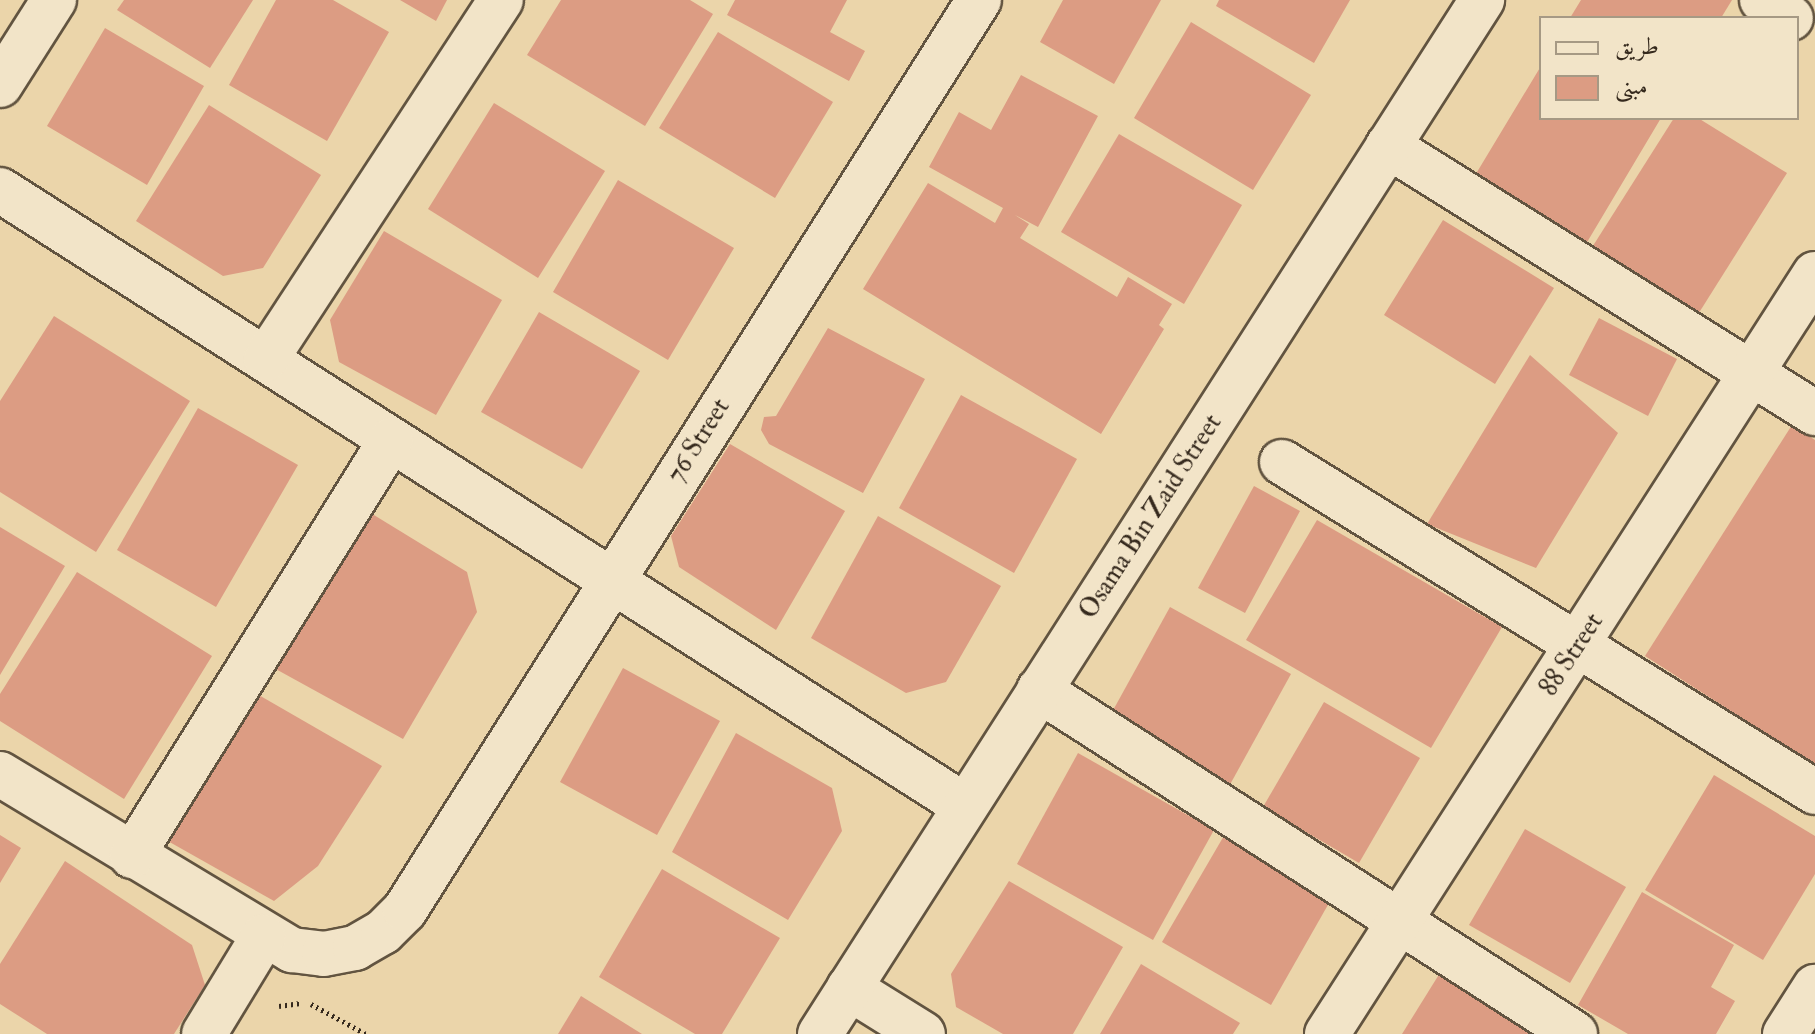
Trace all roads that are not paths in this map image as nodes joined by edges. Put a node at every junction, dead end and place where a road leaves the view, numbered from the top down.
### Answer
1 (54, 0) edge
2 (501, 0) edge
3 (979, 0) edge
4 (1482, 0) edge
5 (1762, 0) edge
6 (1788, 16) edge
7 (0, 85) edge
8 (1388, 146) junction
9 (0, 190) edge
10 (1815, 274) edge
11 (266, 359) junction
12 (1752, 373) junction
13 (1815, 413) edge
14 (391, 440) junction
15 (1282, 462) dead end
16 (610, 580) junction
17 (1578, 645) junction
18 (1039, 690) junction
19 (0, 774) edge
20 (1815, 792) edge
21 (965, 806) junction
22 (132, 856) junction
23 (1399, 925) junction
24 (263, 937) junction
25 (849, 988) junction
26 (204, 1034) edge
27 (820, 1034) edge
28 (923, 1034) edge
29 (1327, 1034) edge
30 (1575, 1034) edge

1 - 7 street
2 - 11 street
3 - 16 street, 76 Street
4 - 8 street, Osama Bin Zaid Street
5 - 6 street
8 - 12 street
8 - 18 street, Osama Bin Zaid Street
9 - 11 street
10 - 12 street, 88 Street
11 - 14 street
12 - 13 street
12 - 17 street, 88 Street
14 - 16 street
14 - 22 street
15 - 17 street
16 - 21 street
16 - 24 street, 76 Street
17 - 20 street
17 - 23 street, 88 Street
18 - 21 street, Osama Bin Zaid Street
18 - 23 street
19 - 22 street
21 - 25 street, Osama Bin Zaid Street
22 - 24 street
23 - 29 street, 88 Street
23 - 30 street
24 - 26 street
25 - 27 street, Osama Bin Zaid Street
25 - 28 street

